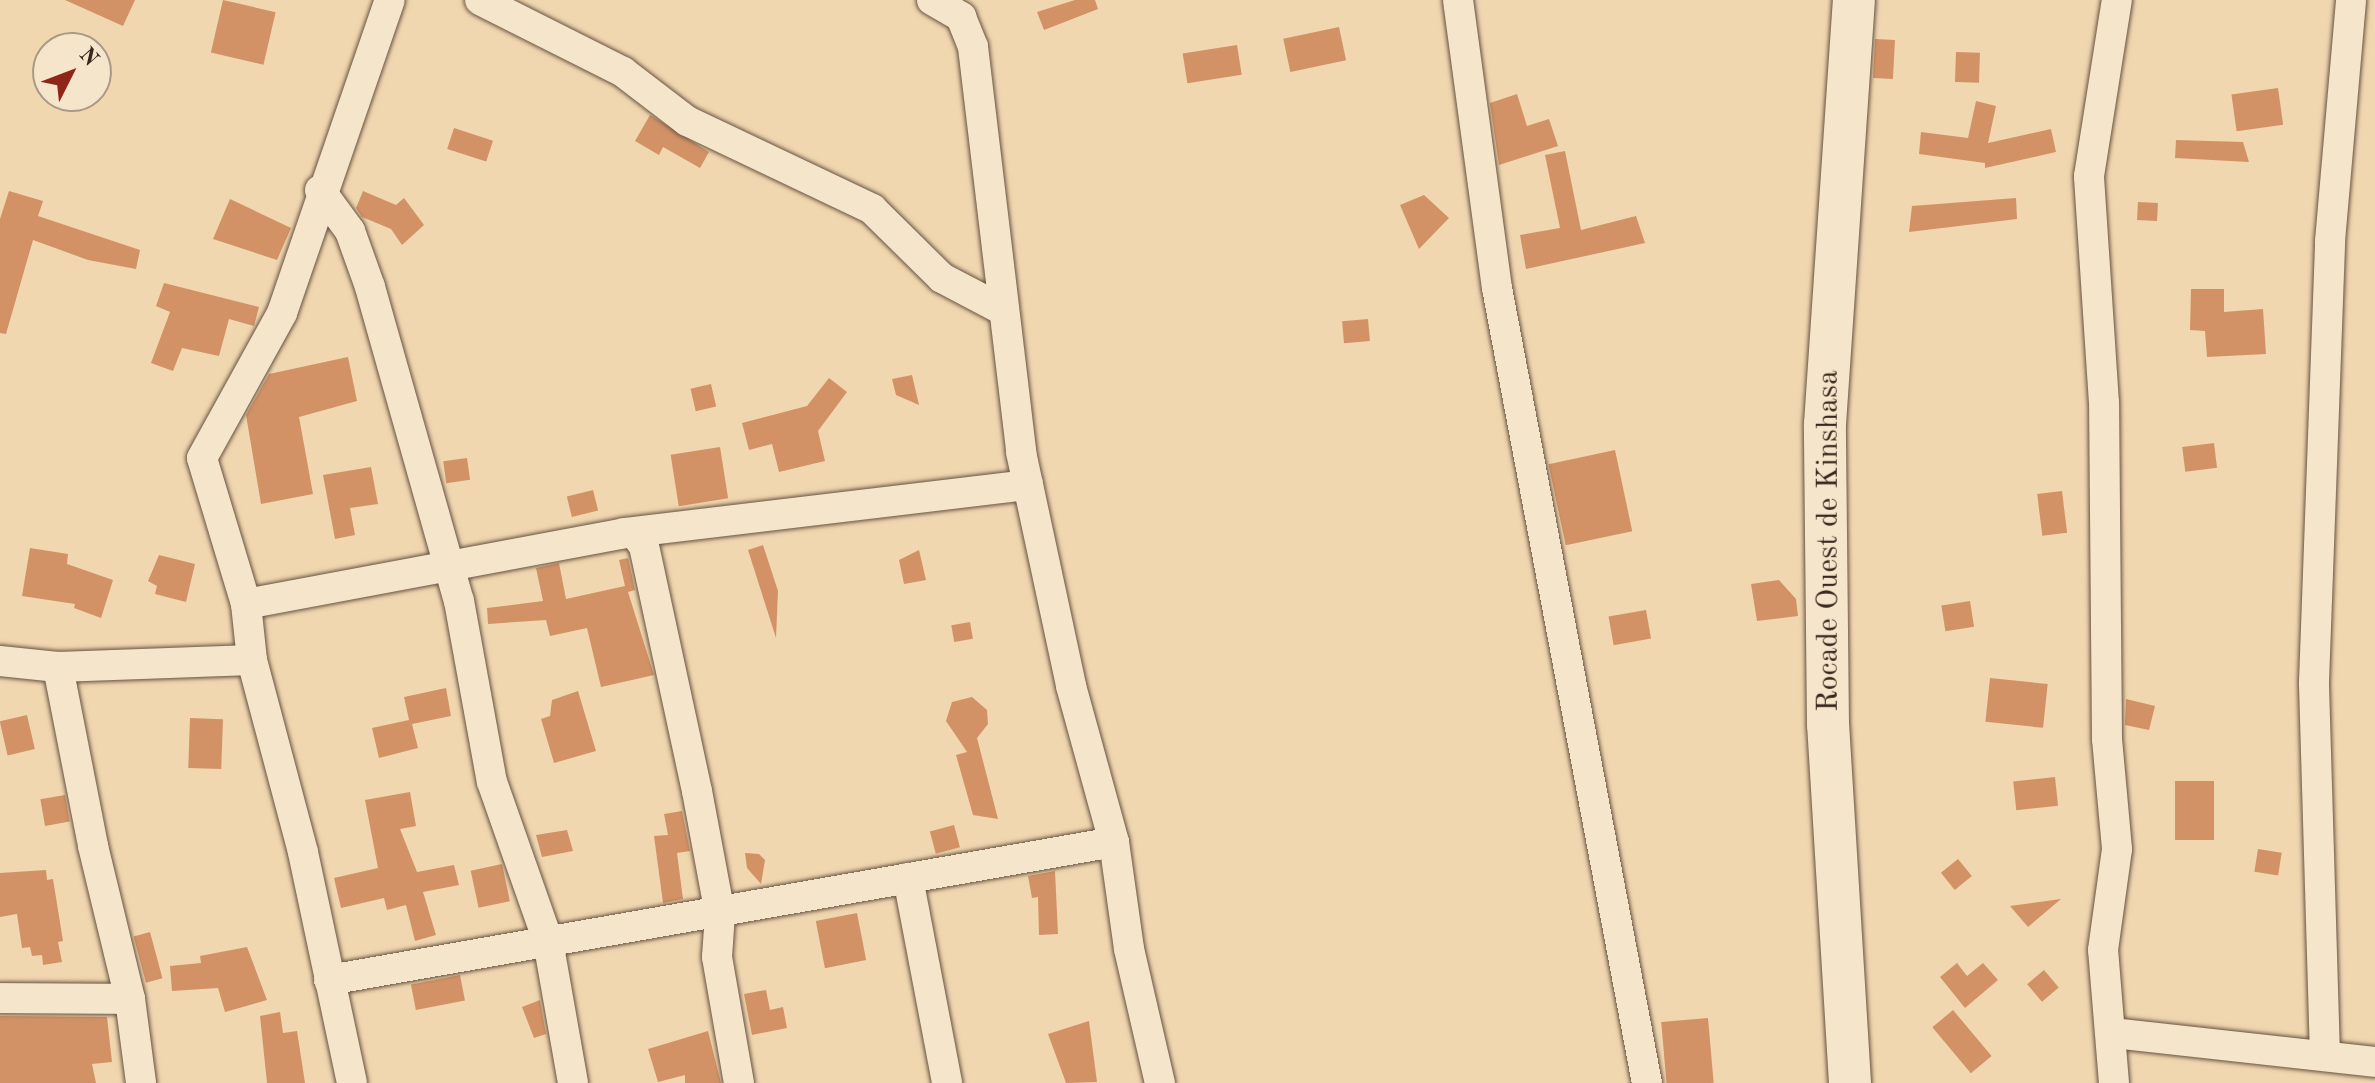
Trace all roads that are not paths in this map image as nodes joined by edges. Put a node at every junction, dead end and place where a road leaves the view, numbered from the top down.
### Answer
1 (390, 0) edge
2 (480, 0) edge
3 (932, 0) edge
4 (1458, 0) edge
5 (1854, 0) edge
6 (2117, 0) edge
7 (2351, 0) edge
8 (958, 9) edge
9 (320, 190) junction
10 (1001, 309) junction
11 (1028, 485) junction
12 (635, 534) junction
13 (449, 566) junction
14 (246, 604) junction
15 (252, 660) junction
16 (0, 661) edge
17 (58, 667) junction
18 (1114, 842) junction
19 (908, 878) junction
20 (720, 914) junction
21 (548, 941) junction
22 (329, 980) junction
23 (0, 998) edge
24 (130, 999) junction
25 (2113, 1033) junction
26 (2325, 1056) junction
27 (2375, 1062) edge
28 (141, 1083) edge
29 (352, 1083) edge
30 (573, 1083) edge
31 (739, 1083) edge
32 (947, 1083) edge
33 (1160, 1083) edge
34 (1647, 1083) edge
35 (1850, 1083) edge
36 (2114, 1083) edge

1 - 9 street
2 - 10 street
3 - 8 street
4 - 34 street
5 - 35 main road, Rocade Ouest de Kinshasa
6 - 25 street
7 - 26 street
8 - 10 street
9 - 13 street
9 - 14 street
10 - 11 street
11 - 12 street
11 - 18 street
12 - 13 street
12 - 20 street
13 - 14 street
13 - 21 street
14 - 15 street
15 - 17 street
15 - 22 street
16 - 17 street
17 - 24 street
18 - 19 street
18 - 33 street
19 - 20 street
19 - 32 street
20 - 21 street
20 - 31 street
21 - 22 street
21 - 30 street
22 - 29 street
23 - 24 street
24 - 28 street
25 - 26 street
25 - 36 street
26 - 27 street

